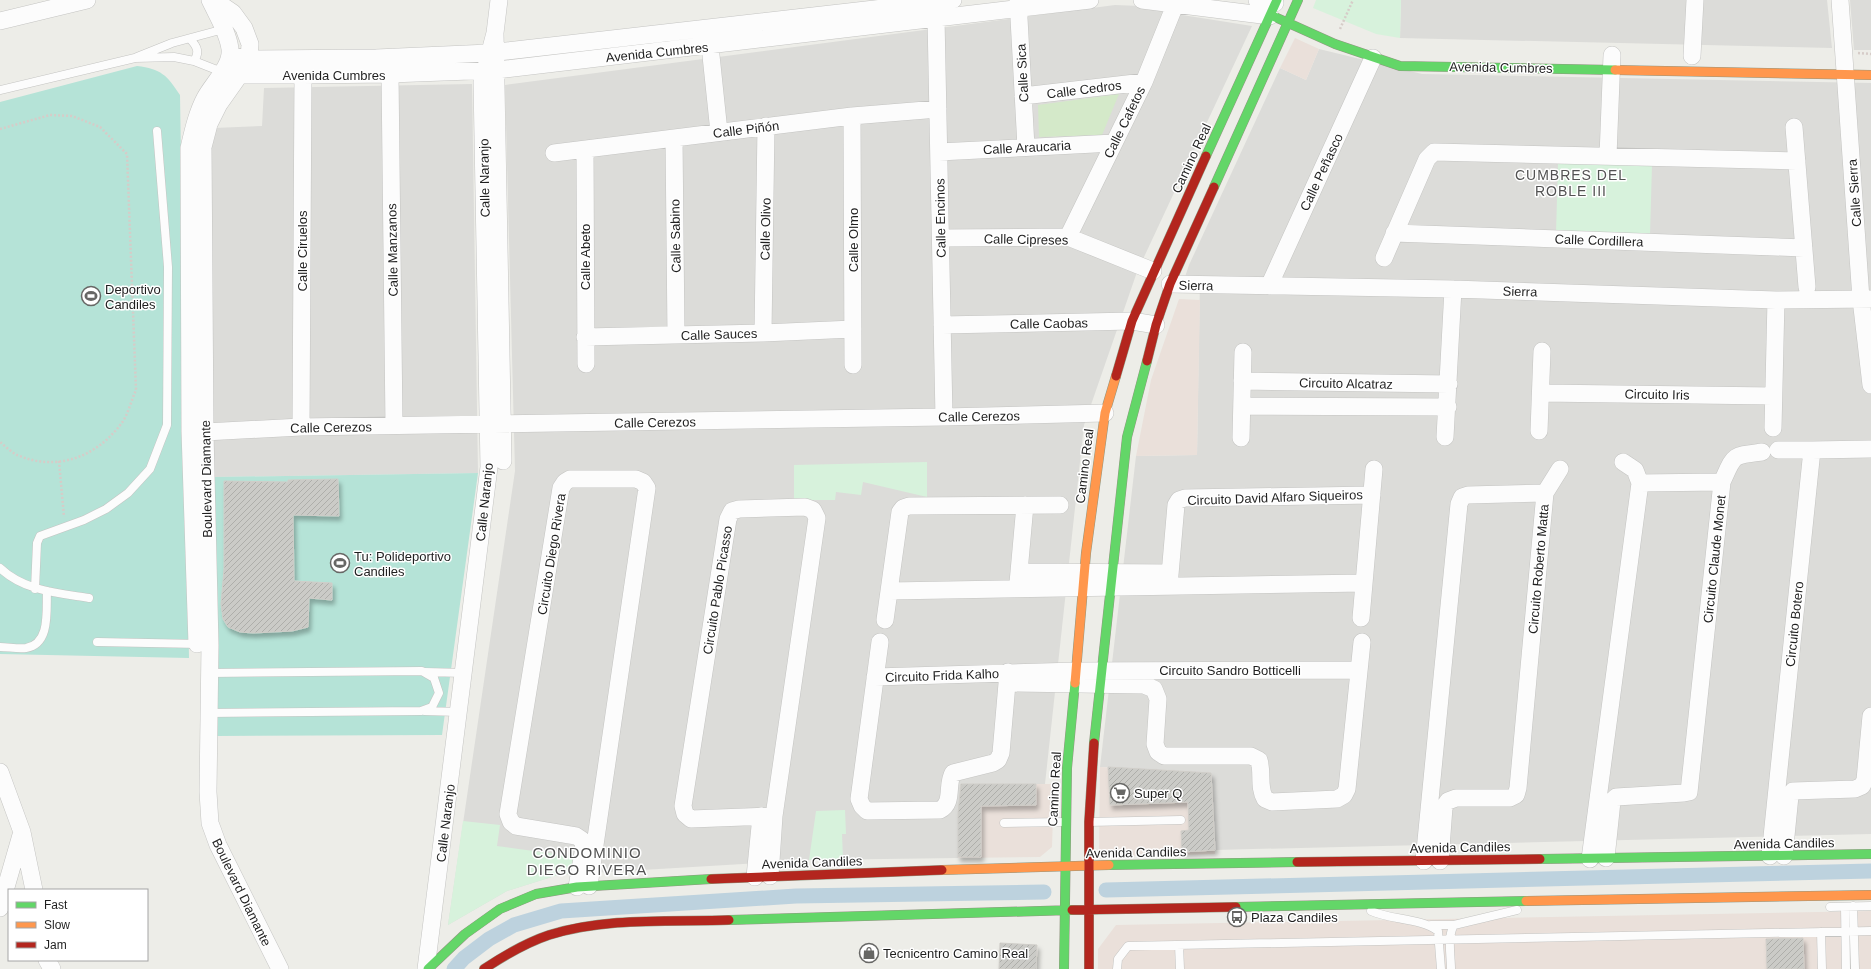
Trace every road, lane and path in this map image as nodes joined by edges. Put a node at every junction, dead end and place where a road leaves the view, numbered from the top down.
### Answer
1 (87, 0) edge
2 (210, 0) edge
3 (214, 0) edge
4 (499, 0) edge
5 (953, 0) edge
6 (1090, 0) edge
7 (1142, 0) edge
8 (1257, 0) edge
9 (1298, 0) edge
10 (1353, 0) edge
11 (1695, 0) edge
12 (1840, 0) edge
13 (1019, 4) edge
14 (1175, 5) junction
15 (1274, 6) edge
16 (1297, 10) junction
17 (936, 18) junction
18 (0, 21) edge
19 (1288, 22) junction
20 (224, 29) junction
21 (1339, 33) dead end
22 (190, 39) junction
23 (710, 46) junction
24 (493, 52) junction
25 (230, 56) junction
26 (1692, 56) dead end
27 (135, 58) junction
28 (1373, 58) junction
29 (1612, 58) junction
30 (249, 59) junction
31 (194, 61) junction
32 (1845, 64) junction
33 (491, 70) junction
34 (222, 72) junction
35 (390, 74) junction
36 (239, 75) junction
37 (303, 75) junction
38 (1871, 75) edge
39 (1144, 82) junction
40 (0, 90) edge
41 (1024, 96) junction
42 (938, 109) junction
43 (852, 116) junction
44 (766, 126) junction
45 (1794, 127) dead end
46 (0, 129) edge
47 (157, 131) dead end
48 (719, 132) junction
49 (674, 138) junction
50 (1114, 143) junction
51 (1026, 147) junction
52 (585, 150) junction
53 (939, 152) junction
54 (554, 153) dead end
55 (1608, 156) junction
56 (1797, 161) junction
57 (1394, 233) junction
58 (1068, 237) junction
59 (941, 238) junction
60 (1804, 248) junction
61 (1384, 258) dead end
62 (1153, 271) junction
63 (1170, 284) junction
64 (1269, 286) junction
65 (1807, 287) dead end
66 (1453, 289) junction
67 (1866, 299) edge
68 (1776, 300) junction
69 (1132, 321) junction
70 (942, 325) junction
71 (1156, 325) junction
72 (853, 329) junction
73 (763, 333) junction
74 (676, 335) junction
75 (585, 337) junction
76 (1542, 351) dead end
77 (1243, 352) dead end
78 (586, 364) dead end
79 (854, 365) dead end
80 (1242, 381) junction
81 (1449, 384) junction
82 (1871, 385) edge
83 (1541, 393) junction
84 (1774, 396) junction
85 (1242, 406) junction
86 (1448, 408) junction
87 (1104, 413) junction
88 (944, 417) junction
89 (496, 424) junction
90 (394, 426) junction
91 (301, 427) junction
92 (1773, 428) dead end
93 (1540, 431) dead end
94 (205, 432) junction
95 (1445, 437) dead end
96 (1241, 438) dead end
97 (0, 442) edge
98 (1812, 450) junction
99 (1871, 450) edge
100 (59, 461) junction
101 (503, 462) dead end
102 (1623, 462) dead end
103 (1374, 469) dead end
104 (1560, 469) dead end
105 (1722, 482) junction
106 (1640, 483) junction
107 (1372, 494) junction
108 (1545, 494) junction
109 (1025, 505) junction
110 (1060, 505) dead end
111 (65, 526) junction
112 (0, 568) edge
113 (1170, 579) junction
114 (1019, 580) junction
115 (1084, 580) junction
116 (1110, 580) junction
117 (1364, 583) junction
118 (35, 589) junction
119 (47, 591) junction
120 (890, 591) junction
121 (88, 598) dead end
122 (1361, 618) dead end
123 (885, 620) dead end
124 (97, 642) dead end
125 (880, 642) dead end
126 (1362, 642) dead end
127 (203, 645) junction
128 (0, 647) edge
129 (1359, 670) junction
130 (422, 672) junction
131 (210, 673) junction
132 (464, 673) junction
133 (875, 677) junction
134 (1075, 677) junction
135 (1100, 677) junction
136 (1008, 678) junction
137 (421, 711) junction
138 (459, 712) junction
139 (209, 713) junction
140 (1871, 716) edge
141 (0, 772) edge
142 (768, 816) junction
143 (1181, 820) dead end
144 (1077, 822) junction
145 (1004, 823) dead end
146 (22, 832) junction
147 (1871, 854) edge
148 (1777, 856) junction
149 (1598, 859) junction
150 (1432, 861) junction
151 (1089, 866) junction
152 (1065, 867) junction
153 (763, 876) junction
154 (583, 886) junction
155 (34, 889) edge
156 (1871, 895) edge
157 (1778, 896) junction
158 (1548, 901) junction
159 (1355, 904) junction
160 (1300, 906) junction
161 (1849, 906) junction
162 (1871, 906) edge
163 (0, 908) edge
164 (1181, 908) junction
165 (1065, 911) junction
166 (1089, 911) junction
167 (1195, 915) dead end
168 (1282, 916) dead end
169 (1431, 925) junction
170 (1454, 925) junction
171 (1845, 931) junction
172 (1854, 931) junction
173 (1871, 931) edge
174 (1821, 932) junction
175 (1440, 939) junction
176 (1450, 939) junction
177 (1179, 945) junction
178 (280, 969) edge
179 (427, 969) edge
180 (484, 969) edge
181 (1064, 969) edge
182 (1089, 969) edge
183 (1117, 969) edge
184 (1180, 969) edge
185 (1441, 969) edge
186 (1451, 969) edge
187 (1822, 969) edge
188 (1846, 969) edge
189 (1855, 969) edge

1 - 18 street
2 - 20 street
3 - 30 street
4 - 24 street, Calle Naranjo
5 - 24 street, Avenida Cumbres
6 - 13 street, Avenida Cumbres
7 - 14 street, Avenida Cumbres
8 - 15 street, Avenida Cumbres
9 - 16 main road, Camino Real
10 - 21 path
11 - 26 street
12 - 32 street, Calle Sierra
13 - 17 street, Avenida Cumbres
13 - 41 street, Calle Sica
14 - 15 street, Avenida Cumbres
14 - 39 street, Calle Cafetos
15 - 16 main road, Avenida Cumbres
15 - 19 main road, Avenida Cumbres
15 - 62 main road, Camino Real
16 - 19 main road, Camino Real
17 - 23 street, Avenida Cumbres
17 - 42 street, Calle Encinos
19 - 28 main road, Avenida Cumbres
19 - 63 main road, Camino Real
20 - 22 lane
20 - 25 street
22 - 27 lane
22 - 31 lane
23 - 33 street, Avenida Cumbres
23 - 48 street
24 - 30 street, Avenida Cumbres
24 - 33 street, Calle Naranjo
25 - 30 street, Avenida Cumbres
25 - 34 street, Boulevard Diamante
27 - 31 lane
27 - 40 lane
28 - 29 main road, Avenida Cumbres
28 - 64 street, Calle Peñasco
29 - 32 main road, Avenida Cumbres
29 - 55 street
30 - 36 street, Boulevard Diamante
31 - 34 lane
32 - 38 main road, Avenida Cumbres
32 - 67 street, Calle Sierra
33 - 35 street, Avenida Cumbres
33 - 89 street, Calle Naranjo
34 - 36 street, Avenida Cumbres
34 - 127 street, Boulevard Diamante
35 - 37 street, Avenida Cumbres
35 - 90 street, Calle Manzanos
36 - 37 street, Avenida Cumbres
36 - 94 street, Boulevard Diamante
37 - 91 street, Calle Ciruelos
39 - 41 street, Calle Cedros
39 - 50 street, Calle Cafetos
41 - 51 street, Calle Sica
42 - 43 street, Calle Piñón
42 - 53 street, Calle Encinos
43 - 44 street, Calle Piñón
43 - 72 street, Calle Olmo
44 - 48 street, Calle Piñón
44 - 73 street, Calle Olivo
45 - 56 street
46 - 100 path
47 - 111 lane
48 - 49 street, Calle Piñón
49 - 52 street, Calle Piñón
49 - 74 street, Calle Sabino
50 - 51 street, Calle Araucaria
50 - 58 street, Calle Cafetos
51 - 53 street, Calle Araucaria
52 - 54 street, Calle Piñón
52 - 75 street, Calle Abeto
53 - 59 street, Calle Encinos
55 - 56 street
55 - 57 street
56 - 60 street
57 - 60 street, Calle Cordillera
57 - 61 street
58 - 59 street, Calle Cipreses
58 - 62 street, Calle Cipreses
59 - 70 street, Calle Encinos
60 - 65 street
62 - 69 main road, Camino Real
63 - 64 street, Sierra
63 - 71 main road, Camino Real
64 - 66 street, Sierra
66 - 68 street, Sierra
66 - 81 street
67 - 68 street, Sierra
67 - 82 street, Calle Sierra
68 - 84 street
69 - 70 street, Calle Caobas
69 - 71 street, Calle Caobas
69 - 87 main road, Camino Real
70 - 88 street, Calle Encinos
71 - 116 main road, Camino Real
72 - 73 street, Calle Sauces
72 - 79 street, Calle Olmo
73 - 74 street, Calle Sauces
74 - 75 street, Calle Sauces
75 - 78 street, Calle Abeto
76 - 83 street
77 - 80 street
80 - 81 street, Circuito Alcatraz
80 - 85 street
81 - 86 street
83 - 84 street, Circuito Iris
83 - 93 street
84 - 92 street
85 - 86 street, Circuito Alcatraz
85 - 96 street
86 - 95 street
87 - 88 street, Calle Cerezos
87 - 115 main road, Camino Real
88 - 89 street, Calle Cerezos
89 - 90 street, Calle Cerezos
89 - 101 street, Calle Naranjo
89 - 132 street, Calle Naranjo
90 - 91 street, Calle Cerezos
91 - 94 street, Calle Cerezos
94 - 127 street, Boulevard Diamante
97 - 100 path
98 - 99 street
98 - 105 street
98 - 148 street, Circuito Botero
100 - 111 path
102 - 106 street
103 - 107 street, Circuito David Alfaro Siqueiros
104 - 108 street
105 - 106 street, Circuito Claude Monet
105 - 149 street, Circuito Claude Monet
106 - 149 street
107 - 113 street, Circuito David Alfaro Siqueiros
107 - 117 street, Circuito David Alfaro Siqueiros
108 - 150 street, Circuito Roberto Matta
108 - 150 street, Circuito Roberto Matta
109 - 110 street
109 - 114 street
109 - 120 street
111 - 118 lane
112 - 118 lane
113 - 116 street
113 - 117 street
114 - 115 street
114 - 120 street
115 - 116 street
115 - 134 main road, Camino Real
116 - 135 main road, Camino Real
117 - 122 street, Circuito David Alfaro Siqueiros
118 - 119 lane
119 - 121 lane
119 - 128 lane
120 - 123 street
124 - 127 lane
125 - 133 street, Circuito Frida Kalho
126 - 129 street, Circuito Sandro Botticelli
127 - 131 street, Boulevard Diamante
129 - 135 street, Circuito Sandro Botticelli
129 - 135 street, Circuito Sandro Botticelli
130 - 131 lane
130 - 132 lane
130 - 137 lane
131 - 139 street, Boulevard Diamante
132 - 138 street, Calle Naranjo
133 - 136 street, Circuito Frida Kalho
133 - 136 street, Circuito Frida Kalho
134 - 135 street, Circuito Frida Kalho
134 - 136 street, Circuito Frida Kalho
134 - 144 main road, Camino Real
135 - 144 main road, Camino Real
137 - 138 lane
137 - 139 lane
138 - 179 street, Calle Naranjo
139 - 178 street, Boulevard Diamante
140 - 148 street
141 - 146 street
142 - 142 street, Circuito Pablo Picasso
142 - 153 street, Circuito Pablo Picasso
143 - 144 lane
144 - 145 lane
144 - 151 main road, Camino Real
144 - 152 main road, Camino Real
146 - 155 street
146 - 163 street
147 - 148 main road, Avenida Candiles
148 - 149 main road, Avenida Candiles
149 - 150 main road, Avenida Candiles
150 - 151 main road, Avenida Candiles
151 - 152 main road, Avenida Candiles
151 - 166 main road, Camino Real
152 - 153 main road, Avenida Candiles
152 - 165 main road, Camino Real
153 - 154 main road, Avenida Candiles
154 - 154 street, Circuito Diego Rivera
154 - 179 main road, Avenida Candiles
156 - 157 main road
157 - 158 main road
157 - 161 lane
158 - 159 main road
158 - 170 lane
159 - 160 main road
159 - 169 lane
160 - 164 main road
160 - 168 lane
161 - 162 lane
161 - 171 lane
161 - 172 lane
164 - 166 main road
164 - 167 lane
165 - 166 main road
165 - 180 main road
165 - 181 main road, Camino Real
166 - 182 main road, Camino Real
169 - 170 lane
169 - 175 lane
170 - 176 lane
171 - 172 lane
171 - 174 lane
171 - 188 lane
172 - 173 lane
172 - 189 lane
174 - 176 lane
174 - 187 lane
175 - 176 lane
175 - 177 lane
175 - 185 lane
176 - 186 lane
177 - 183 lane
177 - 184 lane

